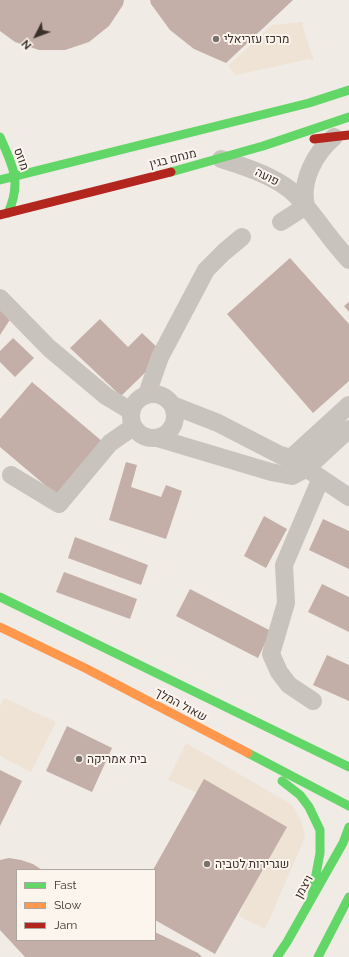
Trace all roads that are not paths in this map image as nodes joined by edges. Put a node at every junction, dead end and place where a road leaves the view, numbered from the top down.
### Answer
1 (333, 84) dead end
2 (349, 90) edge
3 (309, 103) junction
4 (349, 117) edge
5 (342, 136) edge
6 (0, 137) edge
7 (267, 145) junction
8 (221, 159) junction
9 (16, 177) junction
10 (0, 180) edge
11 (306, 206) junction
12 (4, 214) edge
13 (281, 222) dead end
14 (242, 237) dead end
15 (349, 260) edge
16 (0, 298) edge
17 (148, 394) junction
18 (172, 405) junction
19 (349, 405) edge
20 (132, 419) junction
21 (349, 429) edge
22 (157, 438) junction
23 (291, 458) junction
24 (307, 474) junction
25 (11, 475) dead end
26 (349, 497) edge
27 (0, 597) edge
28 (0, 627) edge
29 (313, 701) dead end
30 (234, 746) junction
31 (349, 767) edge
32 (349, 806) edge
33 (349, 827) edge
34 (312, 896) junction
35 (349, 897) edge
36 (277, 957) edge
37 (318, 957) edge

1 - 3 street
2 - 3 street, מנחם בגין
3 - 9 street, מנחם בגין
4 - 7 street, מנחם בגין
5 - 7 street
5 - 11 street
6 - 9 street, מוזס
7 - 8 street, מנחם בגין
8 - 11 street, פועה
8 - 12 street, מנחם בגין
9 - 10 street, מנחם בגין
9 - 12 street, מוזס
11 - 13 street
11 - 15 street, פועה
14 - 17 street
16 - 20 street
17 - 18 street
17 - 20 street
18 - 22 street
18 - 23 street
19 - 23 street
20 - 22 street
20 - 25 street
21 - 24 street
22 - 24 street
23 - 24 street
24 - 26 street
24 - 29 street
27 - 31 street, שאול המלך
28 - 30 street, שאול המלך
30 - 32 street, שאול המלך
30 - 34 street
33 - 34 street, ויצמן
34 - 36 street, ויצמן
35 - 37 street

